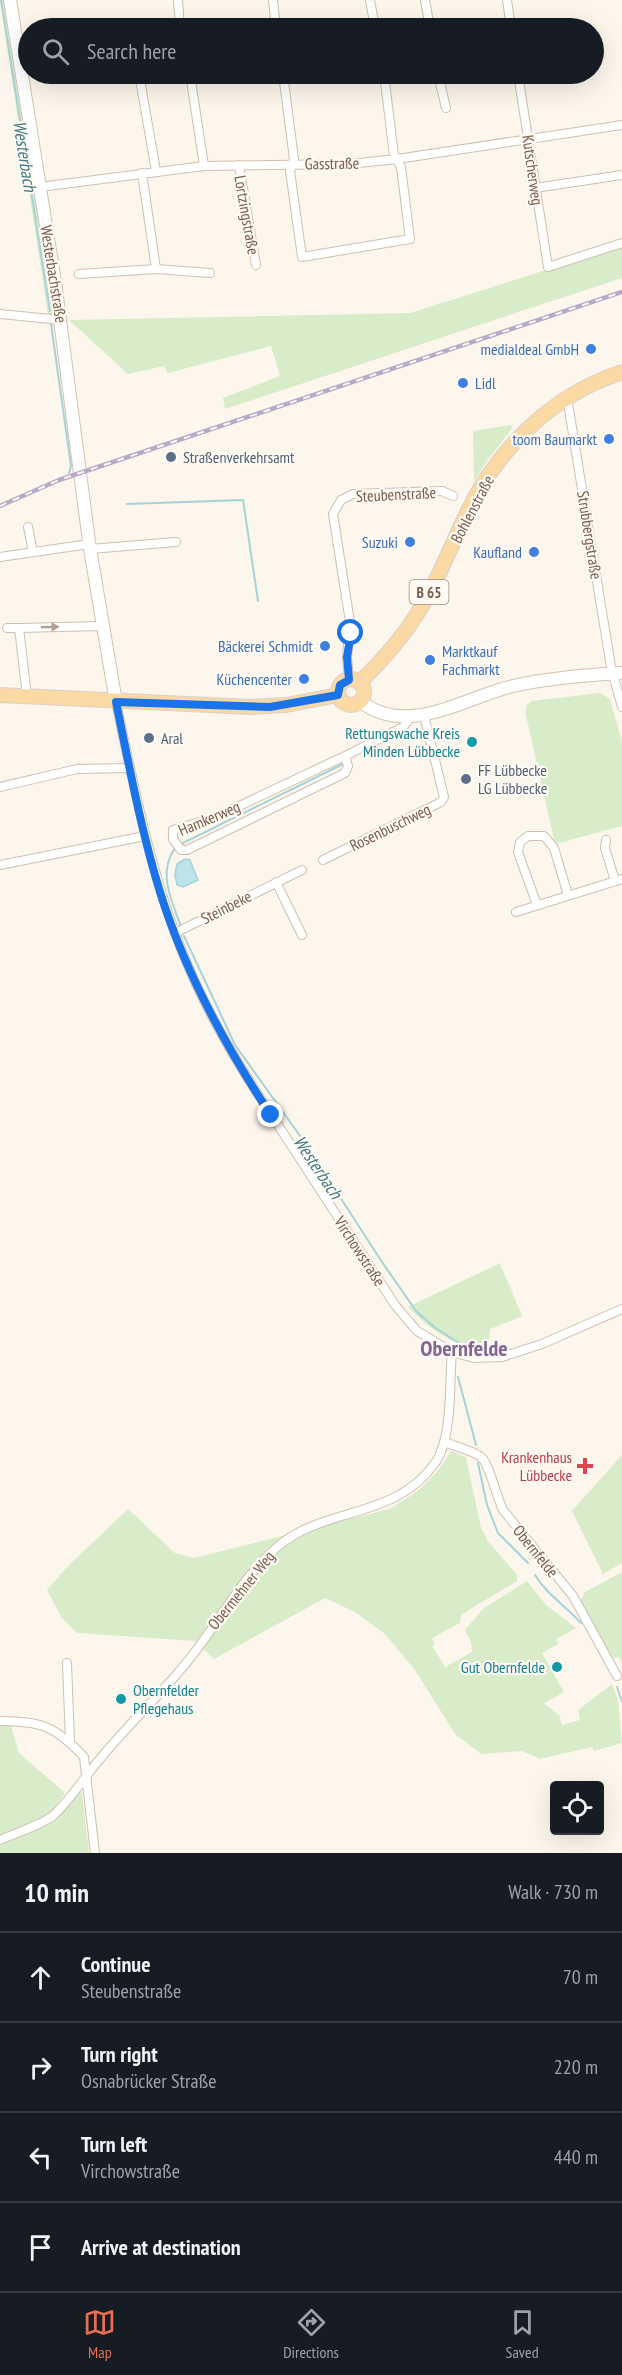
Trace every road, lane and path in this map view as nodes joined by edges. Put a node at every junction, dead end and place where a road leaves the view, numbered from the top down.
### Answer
1 (10, 0) edge
2 (178, 0) edge
3 (273, 0) edge
4 (370, 0) edge
5 (426, 0) edge
6 (507, 0) edge
7 (179, 18) edge
8 (275, 18) edge
9 (373, 18) edge
10 (429, 18) edge
11 (510, 18) edge
12 (18, 50) edge
13 (23, 84) edge
14 (141, 84) edge
15 (192, 84) edge
16 (284, 84) edge
17 (385, 84) edge
18 (440, 84) edge
19 (520, 84) edge
20 (446, 108) dead end
21 (622, 125) edge
22 (528, 140) junction
23 (397, 159) junction
24 (292, 164) junction
25 (239, 165) junction
26 (204, 166) junction
27 (156, 171) junction
28 (142, 173) junction
29 (622, 175) edge
30 (40, 187) junction
31 (535, 188) junction
32 (622, 243) edge
33 (256, 265) dead end
34 (156, 269) junction
35 (210, 273) dead end
36 (79, 274) dead end
37 (0, 314) edge
38 (61, 320) junction
39 (622, 372) edge
40 (567, 397) junction
41 (453, 496) dead end
42 (28, 527) dead end
43 (176, 542) dead end
44 (89, 547) junction
45 (33, 552) junction
46 (0, 557) edge
47 (102, 626) junction
48 (7, 628) dead end
49 (19, 628) junction
50 (617, 673) edge
51 (354, 681) junction
52 (0, 695) edge
53 (338, 695) junction
54 (27, 696) junction
55 (360, 701) junction
56 (116, 702) junction
57 (622, 707) edge
58 (418, 715) junction
59 (345, 756) junction
60 (130, 768) junction
61 (0, 787) edge
62 (145, 836) junction
63 (606, 840) dead end
64 (323, 860) dead end
65 (0, 865) edge
66 (302, 870) dead end
67 (618, 880) edge
68 (276, 882) junction
69 (568, 895) junction
70 (537, 905) junction
71 (516, 912) dead end
72 (175, 933) junction
73 (302, 934) dead end
74 (622, 1309) edge
75 (452, 1352) junction
76 (445, 1442) junction
77 (67, 1664) dead end
78 (617, 1676) dead end
79 (0, 1721) edge
80 (70, 1742) junction
81 (87, 1773) junction
82 (0, 1840) edge
83 (95, 1853) edge

1 - 12 main road, Westerbachstraße
2 - 7 street
3 - 8 street
4 - 9 street
5 - 10 street
6 - 11 street
13 - 30 main road, Westerbachstraße
14 - 27 street
15 - 26 street
16 - 24 street
17 - 23 street
18 - 20 street
19 - 22 street, Kutscherweg
21 - 22 street, Gasstraße
22 - 23 street, Gasstraße
22 - 31 street, Kutscherweg
23 - 24 street, Gasstraße
23 - 24 street
24 - 25 street, Gasstraße
25 - 26 street, Gasstraße
25 - 33 street, Lortzingstraße
26 - 27 street, Gasstraße
27 - 28 street, Gasstraße
28 - 30 street, Gasstraße
28 - 34 street
29 - 31 street
30 - 38 main road, Westerbachstraße
31 - 32 street, Kutscherweg
34 - 35 street
34 - 36 street
37 - 38 street
38 - 44 main road, Westerbachstraße
39 - 40 main road, Bohlenstraße / B 65
40 - 50 street, Strubbergstraße
40 - 51 main road, Bohlenstraße / B 65
41 - 51 street, Steubenstraße
42 - 45 street
43 - 44 street
44 - 45 street
44 - 47 main road, Westerbachstraße
45 - 46 street
49 -> 47 street
47 - 56 main road, Westerbachstraße
48 - 49 street
49 - 54 street
50 - 57 street, Strubbergstraße
50 - 58 main road
51 - 53 main road
51 - 55 main road
52 - 54 main road
53 - 55 main road
53 - 56 main road
54 - 56 main road
55 - 58 main road
56 - 60 street, Virchowstraße
58 - 59 street, Hamkerweg
58 - 64 street, Rosenbuschweg
59 - 59 street, Hamkerweg
60 - 61 street
60 - 62 street, Virchowstraße
62 - 65 street
62 - 72 street, Virchowstraße
63 - 67 street
66 - 68 street, Steinbeke
67 - 69 street
68 - 72 street, Steinbeke
68 - 73 street
69 - 70 street
69 - 70 street
70 - 71 street
72 - 75 street, Virchowstraße
74 - 75 street, Virchowstraße
75 - 76 street, Obermehner Weg
76 - 78 street, Obernfelde
76 - 81 street, Obermehner Weg
77 - 80 street
79 - 80 street
80 - 81 street
81 - 82 street, Obermehner Weg
81 - 83 street

